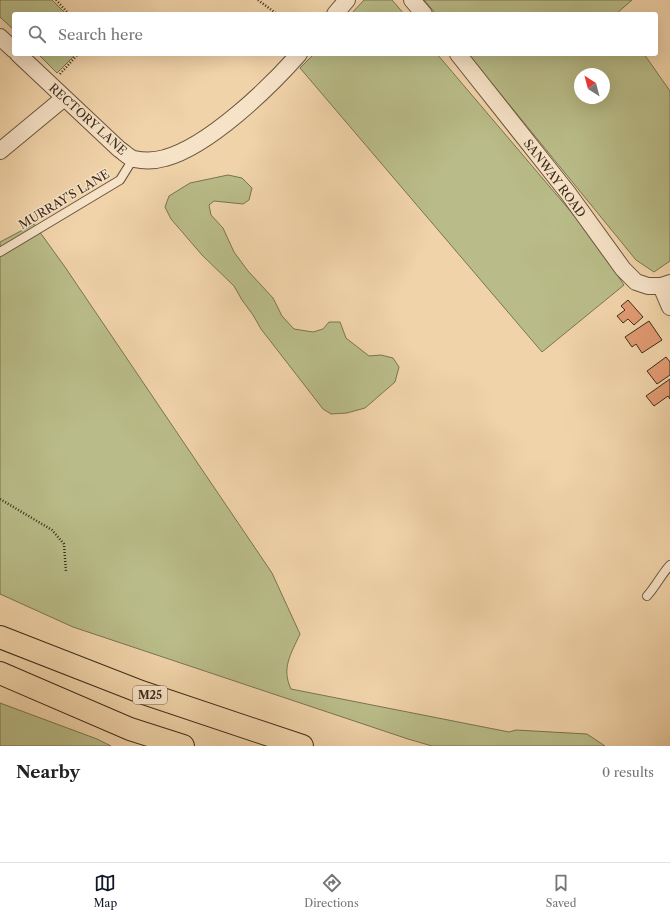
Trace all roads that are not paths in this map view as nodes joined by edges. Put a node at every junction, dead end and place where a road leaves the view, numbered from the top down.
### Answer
1 (347, 0) edge
2 (412, 0) edge
3 (337, 12) edge
4 (422, 12) edge
5 (0, 37) edge
6 (12, 48) edge
7 (20, 56) edge
8 (297, 56) edge
9 (460, 56) edge
10 (64, 98) junction
11 (0, 151) edge
12 (133, 159) junction
13 (0, 252) edge
14 (665, 284) edge
15 (670, 307) edge
16 (670, 566) edge
17 (647, 596) dead end
18 (0, 637) edge
19 (0, 673) edge
20 (183, 746) edge
21 (302, 746) edge

1 - 3 street
2 - 4 street
5 - 6 street
7 - 10 street, RECTORY LANE
8 - 12 street, RECTORY LANE
9 - 14 street, SANWAY ROAD
10 - 11 street
10 - 12 street, RECTORY LANE
12 - 13 lane, MURRAY'S LANE
14 - 15 street, SANWAY ROAD
16 - 17 lane
18 - 21 highway, M25
19 - 20 highway

